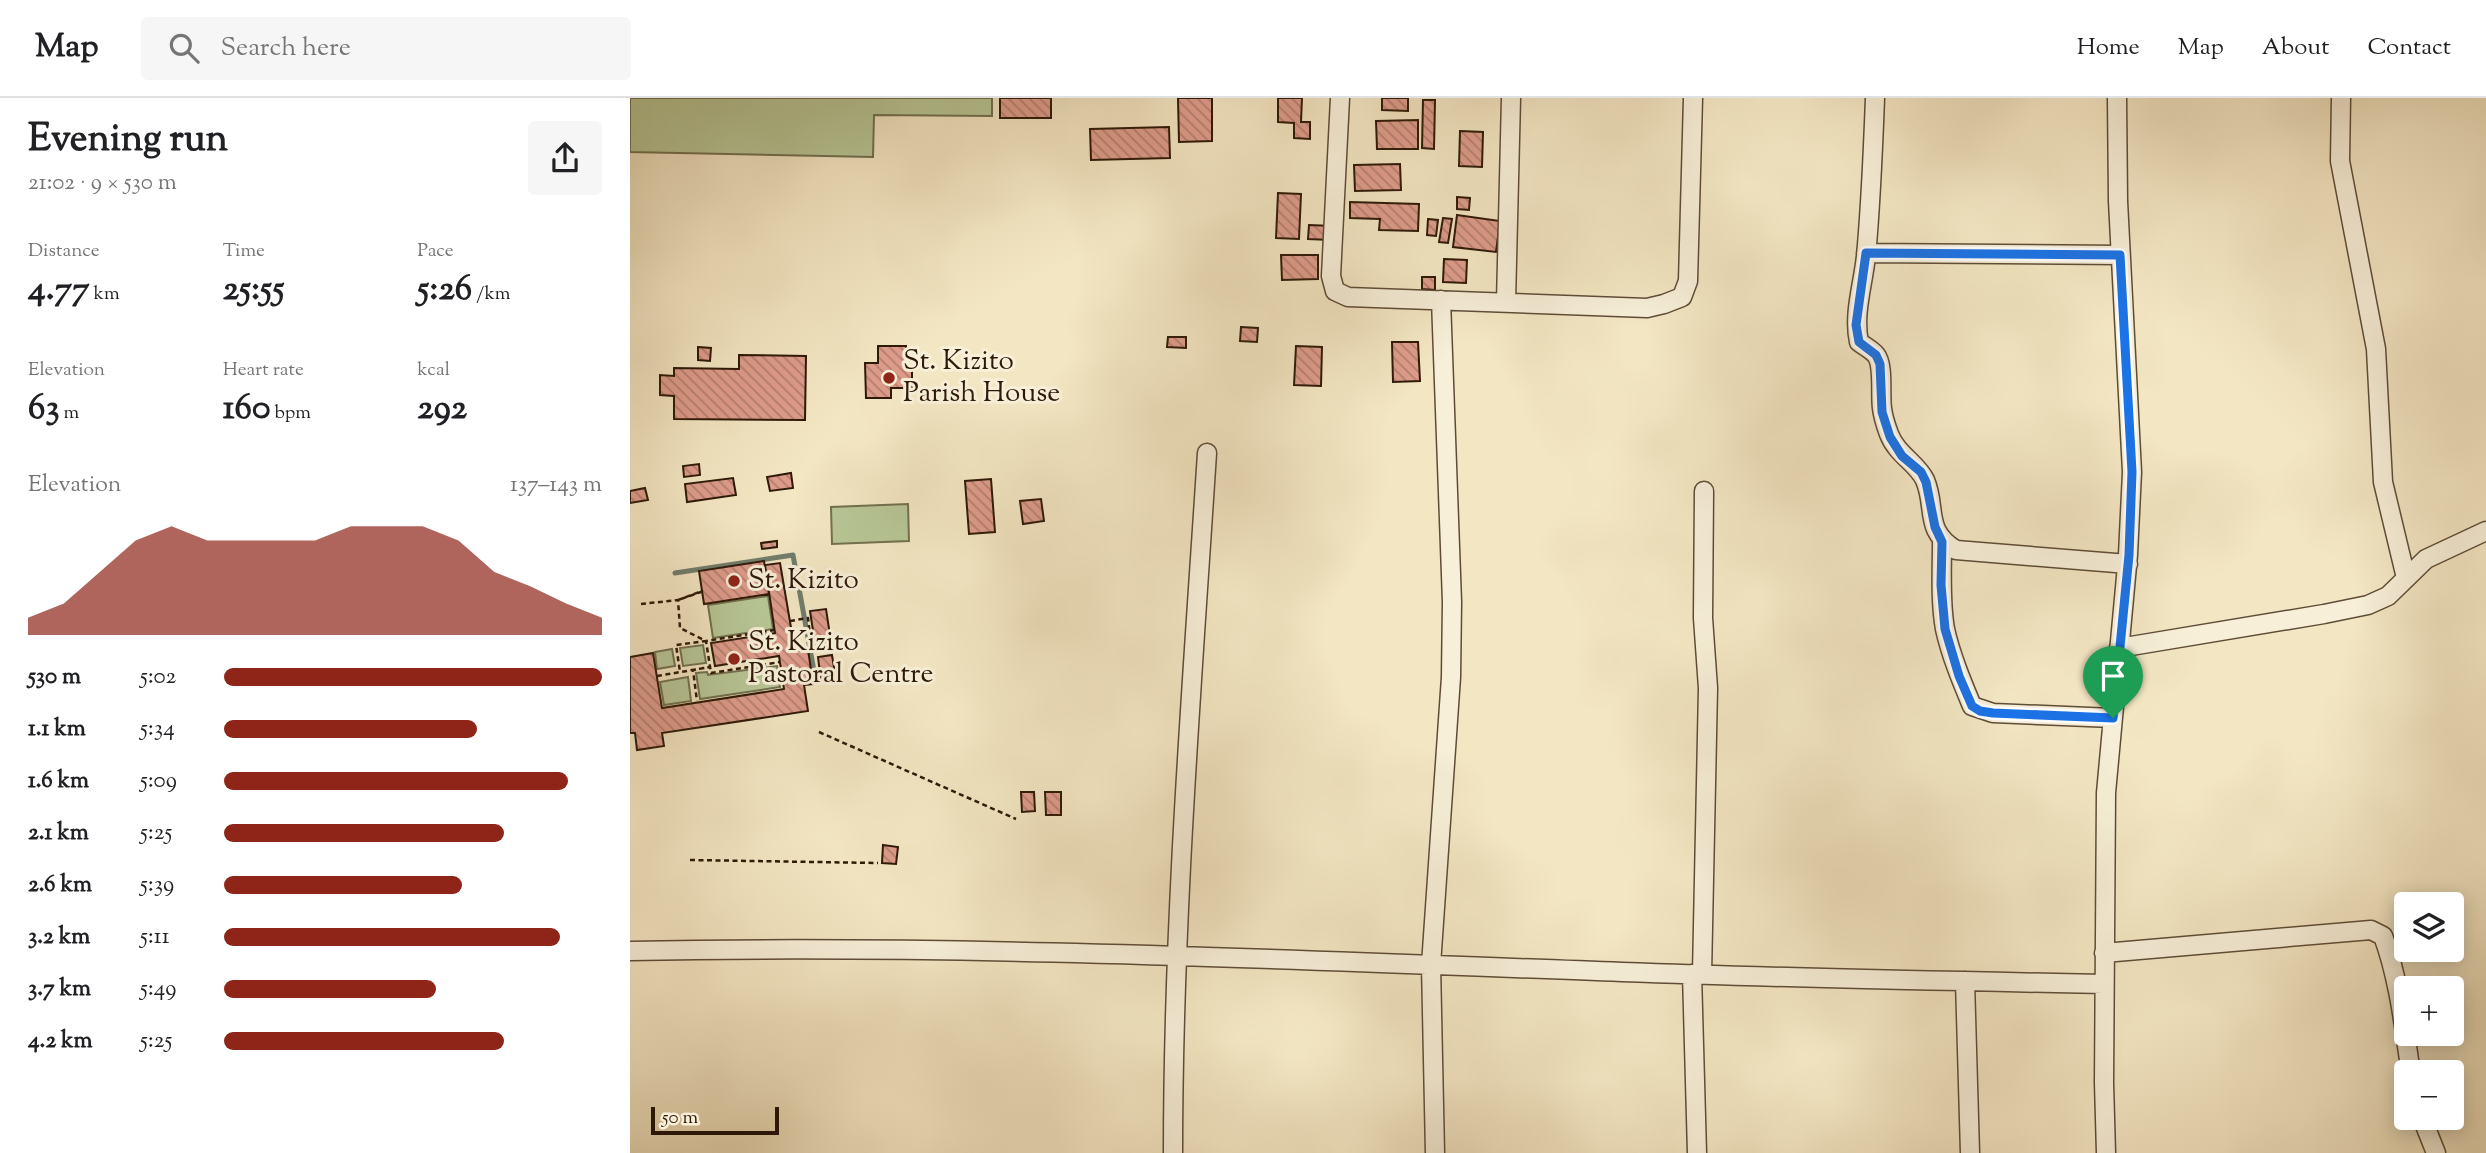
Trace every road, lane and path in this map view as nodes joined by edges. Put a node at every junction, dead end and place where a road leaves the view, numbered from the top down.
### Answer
1 (1340, 98) edge
2 (1511, 98) edge
3 (1693, 98) edge
4 (1875, 98) edge
5 (2117, 98) edge
6 (2340, 98) edge
7 (1866, 253) junction
8 (2120, 255) junction
9 (1441, 300) junction
10 (1506, 302) junction
11 (1207, 453) dead end
12 (1704, 491) dead end
13 (2486, 531) edge
14 (1942, 542) junction
15 (2128, 564) junction
16 (2406, 578) junction
17 (678, 600) junction
18 (641, 604) dead end
19 (790, 621) dead end
20 (775, 630) dead end
21 (706, 641) junction
22 (2119, 648) junction
23 (794, 649) dead end
24 (780, 662) dead end
25 (710, 667) junction
26 (680, 672) junction
27 (657, 676) dead end
28 (697, 701) dead end
29 (2113, 718) junction
30 (819, 732) dead end
31 (1016, 819) dead end
32 (690, 860) dead end
33 (878, 863) dead end
34 (630, 951) edge
35 (2104, 953) junction
36 (1178, 955) junction
37 (1431, 965) junction
38 (1697, 974) junction
39 (1965, 981) junction
40 (2104, 985) junction
41 (2409, 1060) edge
42 (2426, 1130) edge
43 (1173, 1153) edge
44 (1435, 1153) edge
45 (1697, 1153) edge
46 (1969, 1153) edge
47 (2106, 1153) edge
48 (2435, 1153) edge

1 - 9 street
2 - 10 street
3 - 10 street
4 - 7 street
5 - 8 street
6 - 16 street
7 - 8 street
7 - 14 street
8 - 15 street
9 - 10 street
9 - 37 street
11 - 36 street
12 - 38 street
13 - 16 street
14 - 15 street
14 - 29 street
15 - 22 street
16 - 22 street
17 - 17 path
17 - 18 path
17 - 21 path
19 - 23 path
20 - 21 path
21 - 25 path
21 - 26 path
22 - 29 street
24 - 25 path
25 - 26 path
25 - 28 path
26 - 27 path
29 - 35 street
30 - 31 path
32 - 33 path
34 - 36 street
35 - 40 street
35 - 41 street
36 - 37 street
36 - 43 street
37 - 38 street
37 - 44 street
38 - 39 street
38 - 45 street
39 - 40 street
39 - 46 street
40 - 47 street
42 - 48 street

